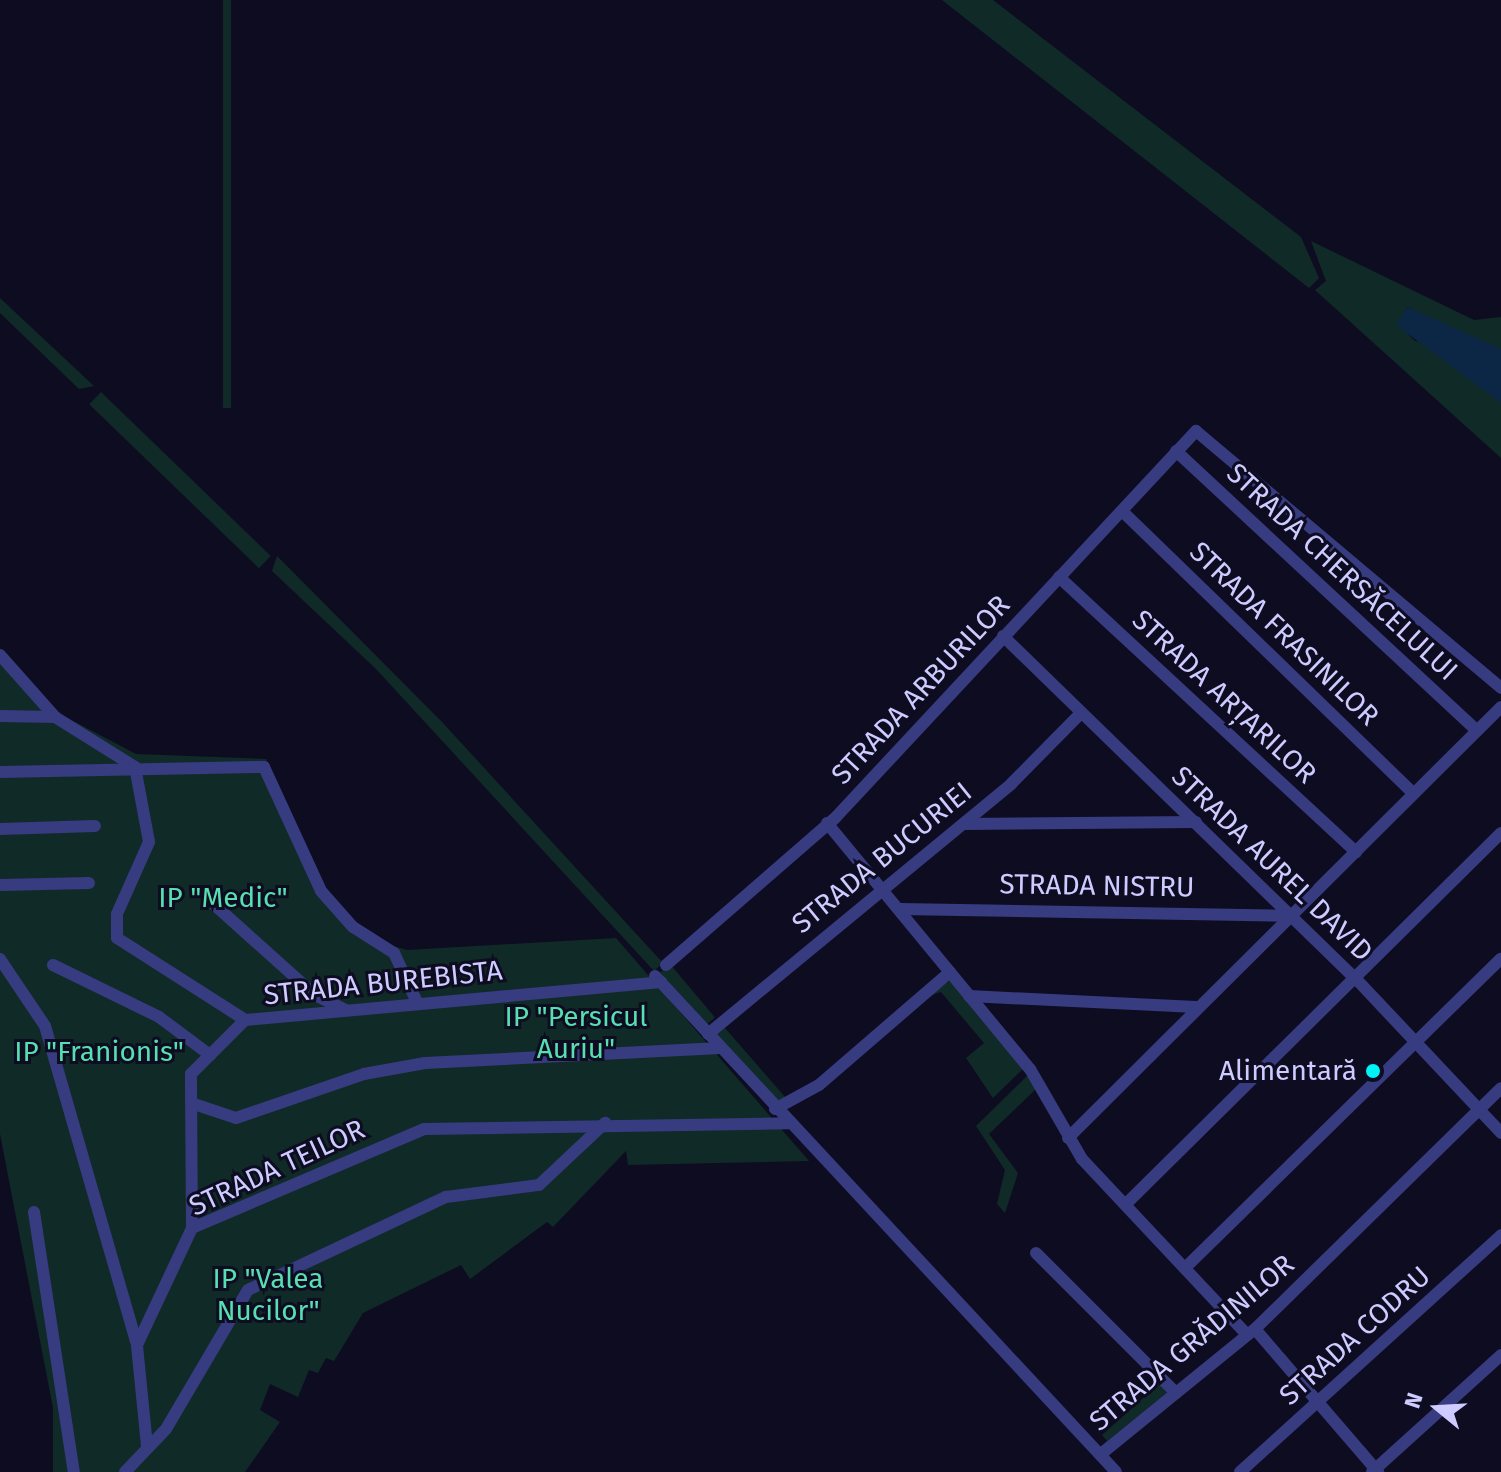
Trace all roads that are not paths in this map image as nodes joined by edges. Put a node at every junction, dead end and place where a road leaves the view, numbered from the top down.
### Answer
1 (1176, 451) junction
2 (1122, 511) junction
3 (1059, 577) junction
4 (1003, 636) junction
5 (0, 655) edge
6 (1501, 688) edge
7 (1501, 707) edge
8 (1080, 714) junction
9 (0, 716) edge
10 (55, 717) junction
11 (1475, 729) junction
12 (135, 767) junction
13 (0, 772) edge
14 (1413, 793) junction
15 (1196, 822) junction
16 (827, 823) junction
17 (964, 824) junction
18 (95, 826) dead end
19 (0, 829) edge
20 (1501, 833) edge
21 (1356, 852) junction
22 (89, 883) dead end
23 (0, 885) edge
24 (884, 887) junction
25 (208, 899) dead end
26 (901, 909) junction
27 (1291, 916) junction
28 (0, 959) edge
29 (1501, 959) edge
30 (53, 965) dead end
31 (666, 965) dead end
32 (950, 972) junction
33 (658, 979) joint
34 (1358, 981) junction
35 (969, 996) junction
36 (416, 1000) junction
37 (1196, 1007) junction
38 (322, 1008) junction
39 (245, 1020) junction
40 (708, 1034) junction
41 (1417, 1044) junction
42 (721, 1048) junction
43 (210, 1055) junction
44 (1501, 1088) edge
45 (191, 1103) junction
46 (775, 1109) junction
47 (1481, 1110) junction
48 (605, 1123) junction
49 (788, 1123) junction
50 (1501, 1133) edge
51 (1068, 1138) junction
52 (1127, 1203) junction
53 (34, 1212) dead end
54 (192, 1228) junction
55 (1501, 1235) edge
56 (1036, 1253) dead end
57 (1187, 1266) junction
58 (1251, 1332) junction
59 (137, 1345) junction
60 (1501, 1355) edge
61 (1176, 1393) junction
62 (1318, 1403) junction
63 (147, 1446) junction
64 (1101, 1454) junction
65 (1375, 1471) edge
66 (74, 1472) edge
67 (125, 1472) edge
68 (1116, 1472) edge
69 (1240, 1472) edge

1 - 2 street, STRADA ARBURILOR
1 - 6 street, STRADA ARBURILOR
1 - 11 street, STRADA CHERSĂCELULUI
2 - 3 street, STRADA ARBURILOR
2 - 14 street, STRADA FRASINILOR
3 - 4 street, STRADA ARBURILOR
3 - 21 street, STRADA ARȚARILOR
4 - 8 street, STRADA AUREL DAVID
4 - 16 street, STRADA ARBURILOR
5 - 10 street
7 - 11 street
8 - 15 street, STRADA AUREL DAVID
8 - 17 street, STRADA BUCURIEI
9 - 10 street
10 - 12 street
11 - 14 street
12 - 13 street
12 - 36 street
12 - 39 street
14 - 21 street
15 - 17 street
15 - 27 street, STRADA AUREL DAVID
16 - 24 street
16 - 31 street, STRADA ARBURILOR
17 - 24 street, STRADA BUCURIEI
18 - 19 street
20 - 34 street
21 - 27 street
22 - 23 street
24 - 26 street
24 - 40 street, STRADA BUCURIEI
25 - 38 street
26 - 27 street, STRADA NISTRU
26 - 32 street
27 - 34 street, STRADA AUREL DAVID
27 - 37 street
28 - 59 street
29 - 41 street
30 - 43 street
32 - 35 street
32 - 46 street
33 - 36 street, STRADA BUREBISTA
33 - 40 street, STRADA GRĂDINILOR
34 - 41 street, STRADA AUREL DAVID
34 - 52 street
35 - 37 street
35 - 51 street
36 - 38 street, STRADA BUREBISTA
37 - 51 street
38 - 39 street, STRADA BUREBISTA
39 - 43 street, STRADA BUREBISTA
40 - 42 street, STRADA GRĂDINILOR
41 - 47 street, STRADA AUREL DAVID
41 - 57 street
42 - 45 street
42 - 46 street, STRADA GRĂDINILOR
43 - 45 street, STRADA BUREBISTA
44 - 47 street, STRADA GRĂDINILOR
45 - 54 street, STRADA BUREBISTA
46 - 49 street, STRADA GRĂDINILOR
47 - 50 street, STRADA AUREL DAVID
47 - 58 street, STRADA GRĂDINILOR
48 - 49 street, STRADA TEILOR
48 - 54 street, STRADA TEILOR
48 - 63 street
49 - 64 street, STRADA GRĂDINILOR
51 - 52 street
52 - 57 street
53 - 66 street
54 - 59 street, STRADA TEILOR
55 - 62 street, STRADA CODRU
56 - 61 street
57 - 58 street
58 - 61 street, STRADA GRĂDINILOR
58 - 62 street
59 - 63 street
60 - 65 street
61 - 64 street, STRADA GRĂDINILOR
62 - 65 street
62 - 69 street, STRADA CODRU
63 - 67 street
64 - 68 street

